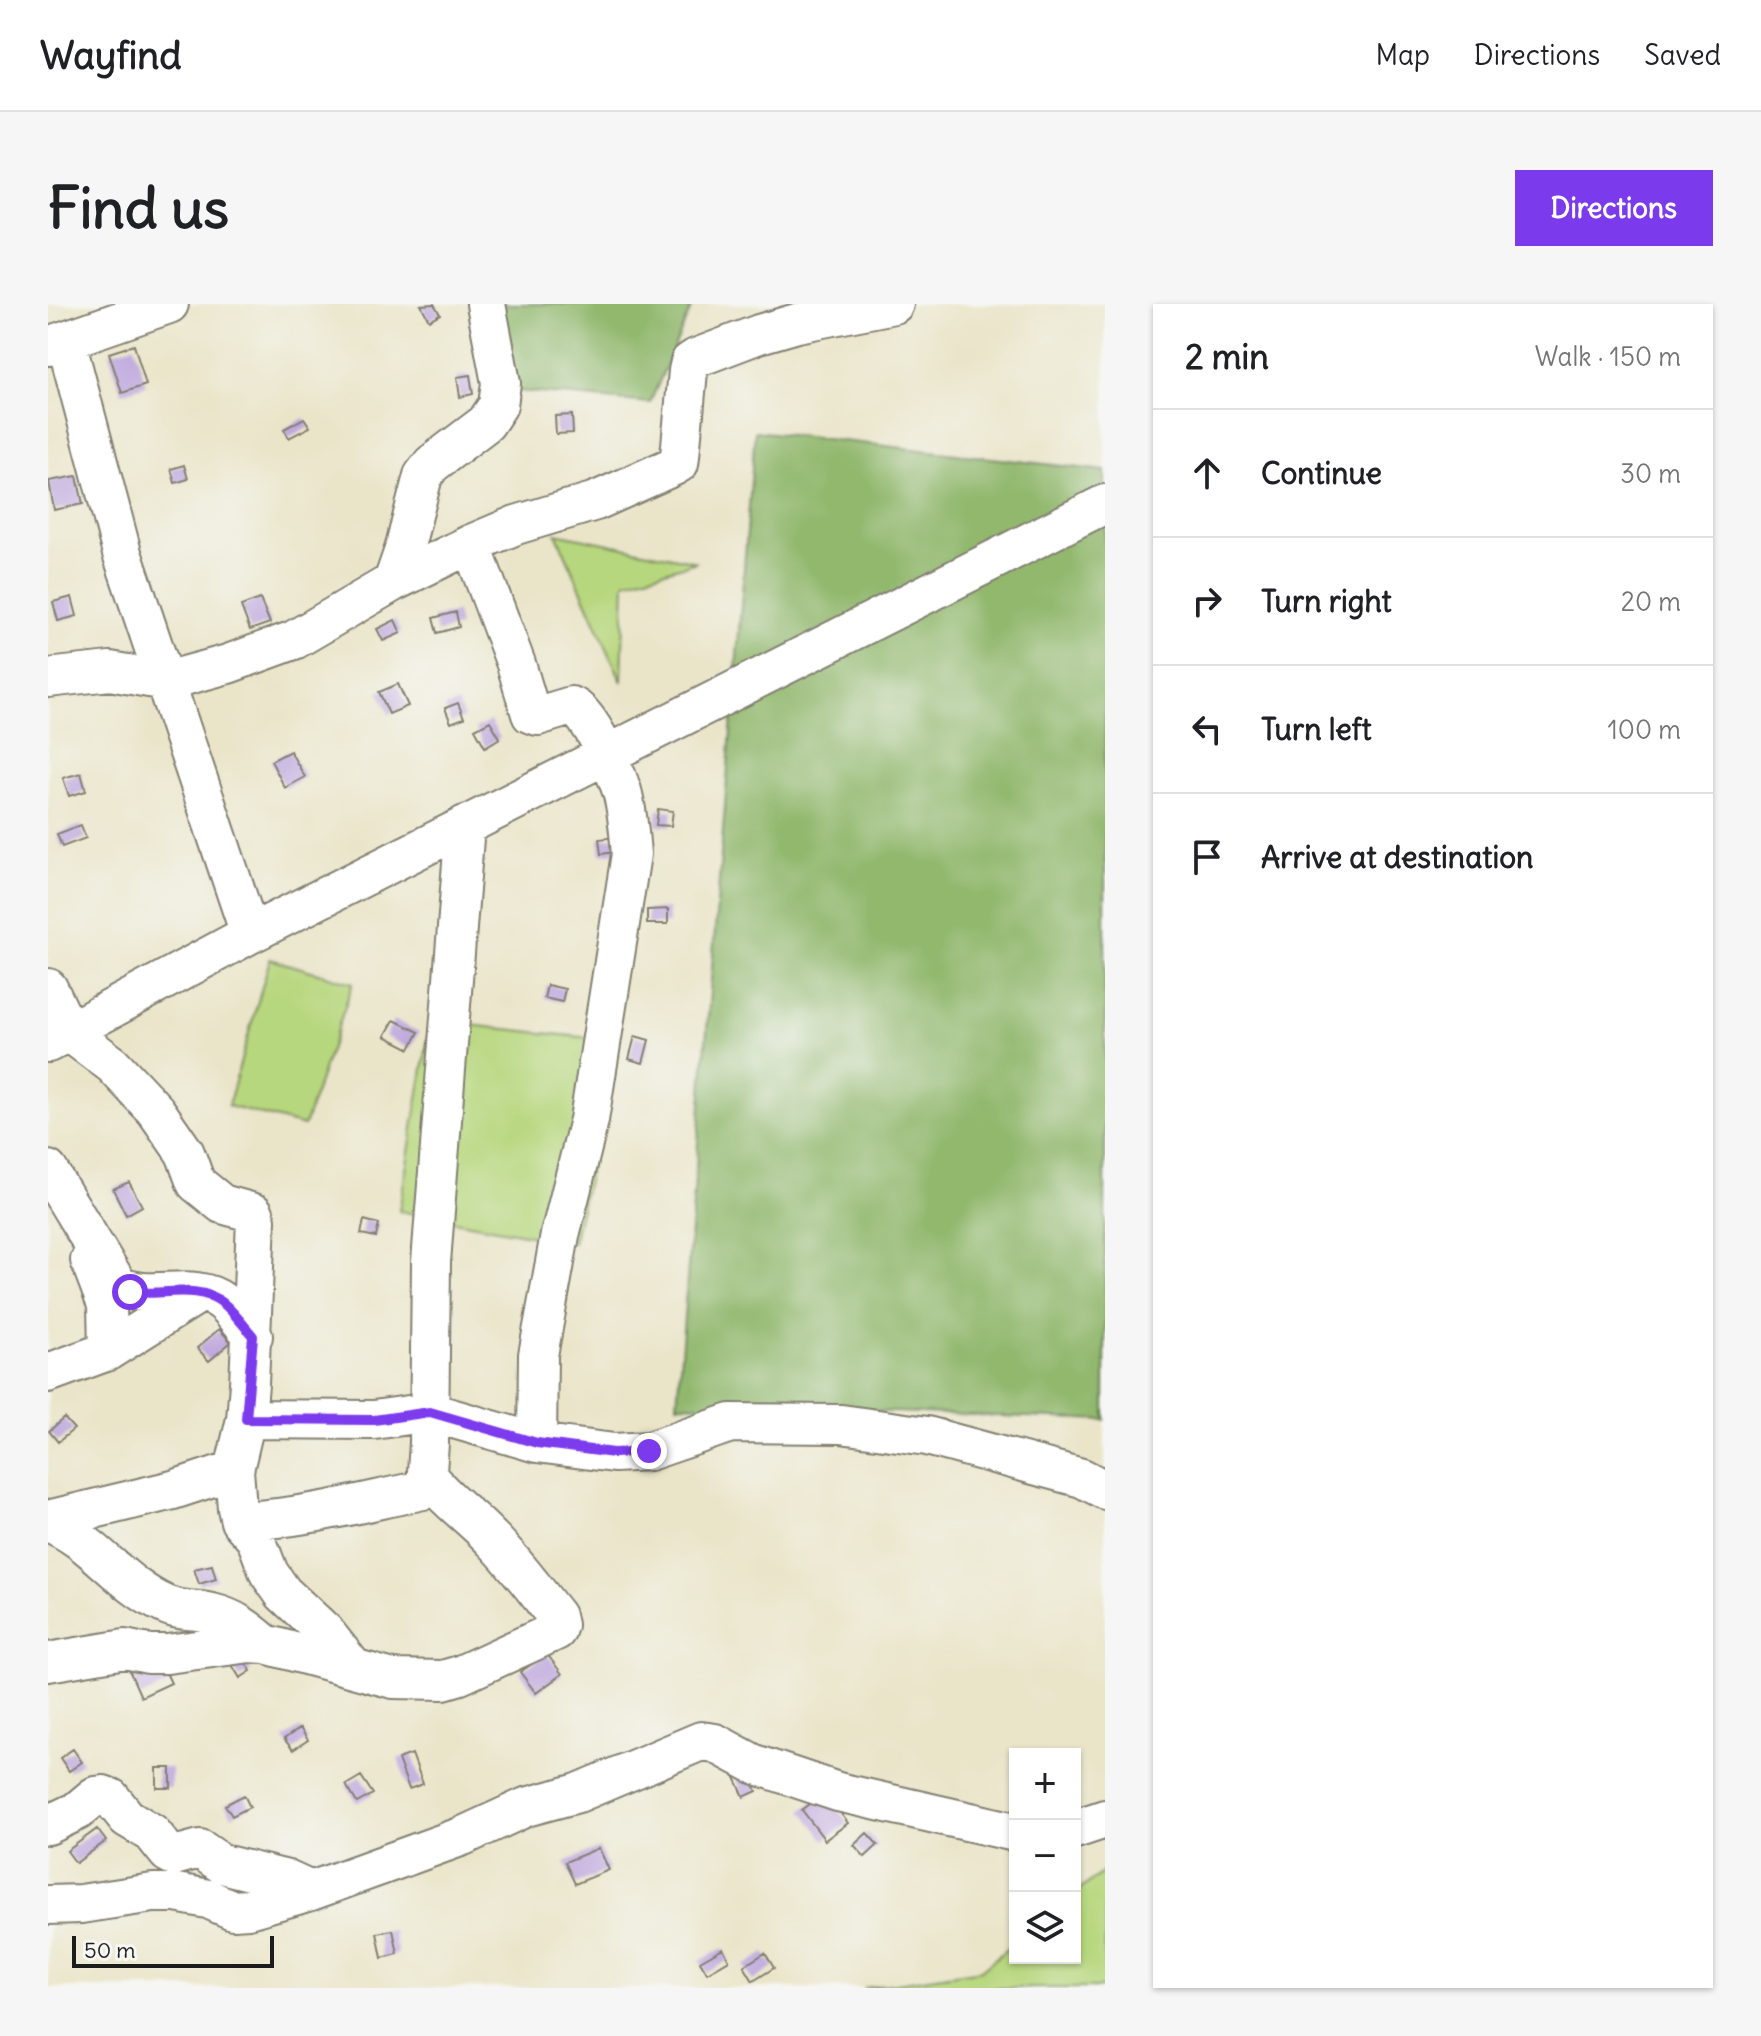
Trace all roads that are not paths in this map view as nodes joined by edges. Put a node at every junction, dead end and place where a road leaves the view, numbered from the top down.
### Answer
1 (169, 304) edge
2 (486, 304) edge
3 (894, 304) edge
4 (795, 314) edge
5 (57, 344) edge
6 (1105, 504) edge
7 (471, 544) junction
8 (393, 582) junction
9 (48, 678) edge
10 (166, 681) junction
11 (606, 755) junction
12 (465, 825) junction
13 (250, 934) junction
14 (48, 988) edge
15 (58, 1038) edge
16 (48, 1170) edge
17 (72, 1212) junction
18 (203, 1292) junction
19 (253, 1336) junction
20 (108, 1351) junction
21 (48, 1373) edge
22 (430, 1412) junction
23 (246, 1419) junction
24 (537, 1443) junction
25 (234, 1470) junction
26 (427, 1476) junction
27 (1105, 1490) edge
28 (48, 1521) edge
29 (240, 1521) junction
30 (265, 1644) junction
31 (48, 1662) edge
32 (352, 1666) junction
33 (1105, 1819) edge
34 (48, 1825) edge
35 (1081, 1827) edge
36 (1009, 1831) edge
37 (311, 1891) junction
38 (48, 1905) edge

1 - 5 street
2 - 8 street
3 - 4 street
4 - 7 street
5 - 10 street
6 - 11 street
7 - 8 street
7 - 11 street
8 - 10 street
9 - 10 street
10 - 13 street
11 - 12 street
11 - 24 street
12 - 13 street
12 - 22 street
13 - 15 street
14 - 15 street
15 - 19 street
16 - 17 street
17 - 18 street
17 - 20 street
18 - 19 street
18 - 20 street
19 - 23 street
20 - 21 street
22 - 23 street
22 - 24 street
22 - 26 street
23 - 25 street
24 - 27 street
25 - 28 street
25 - 29 street
26 - 29 street
26 - 32 street
28 - 30 street
29 - 32 street
30 - 31 street
30 - 32 street
33 - 35 street
34 - 37 street
36 - 37 street
37 - 38 street

